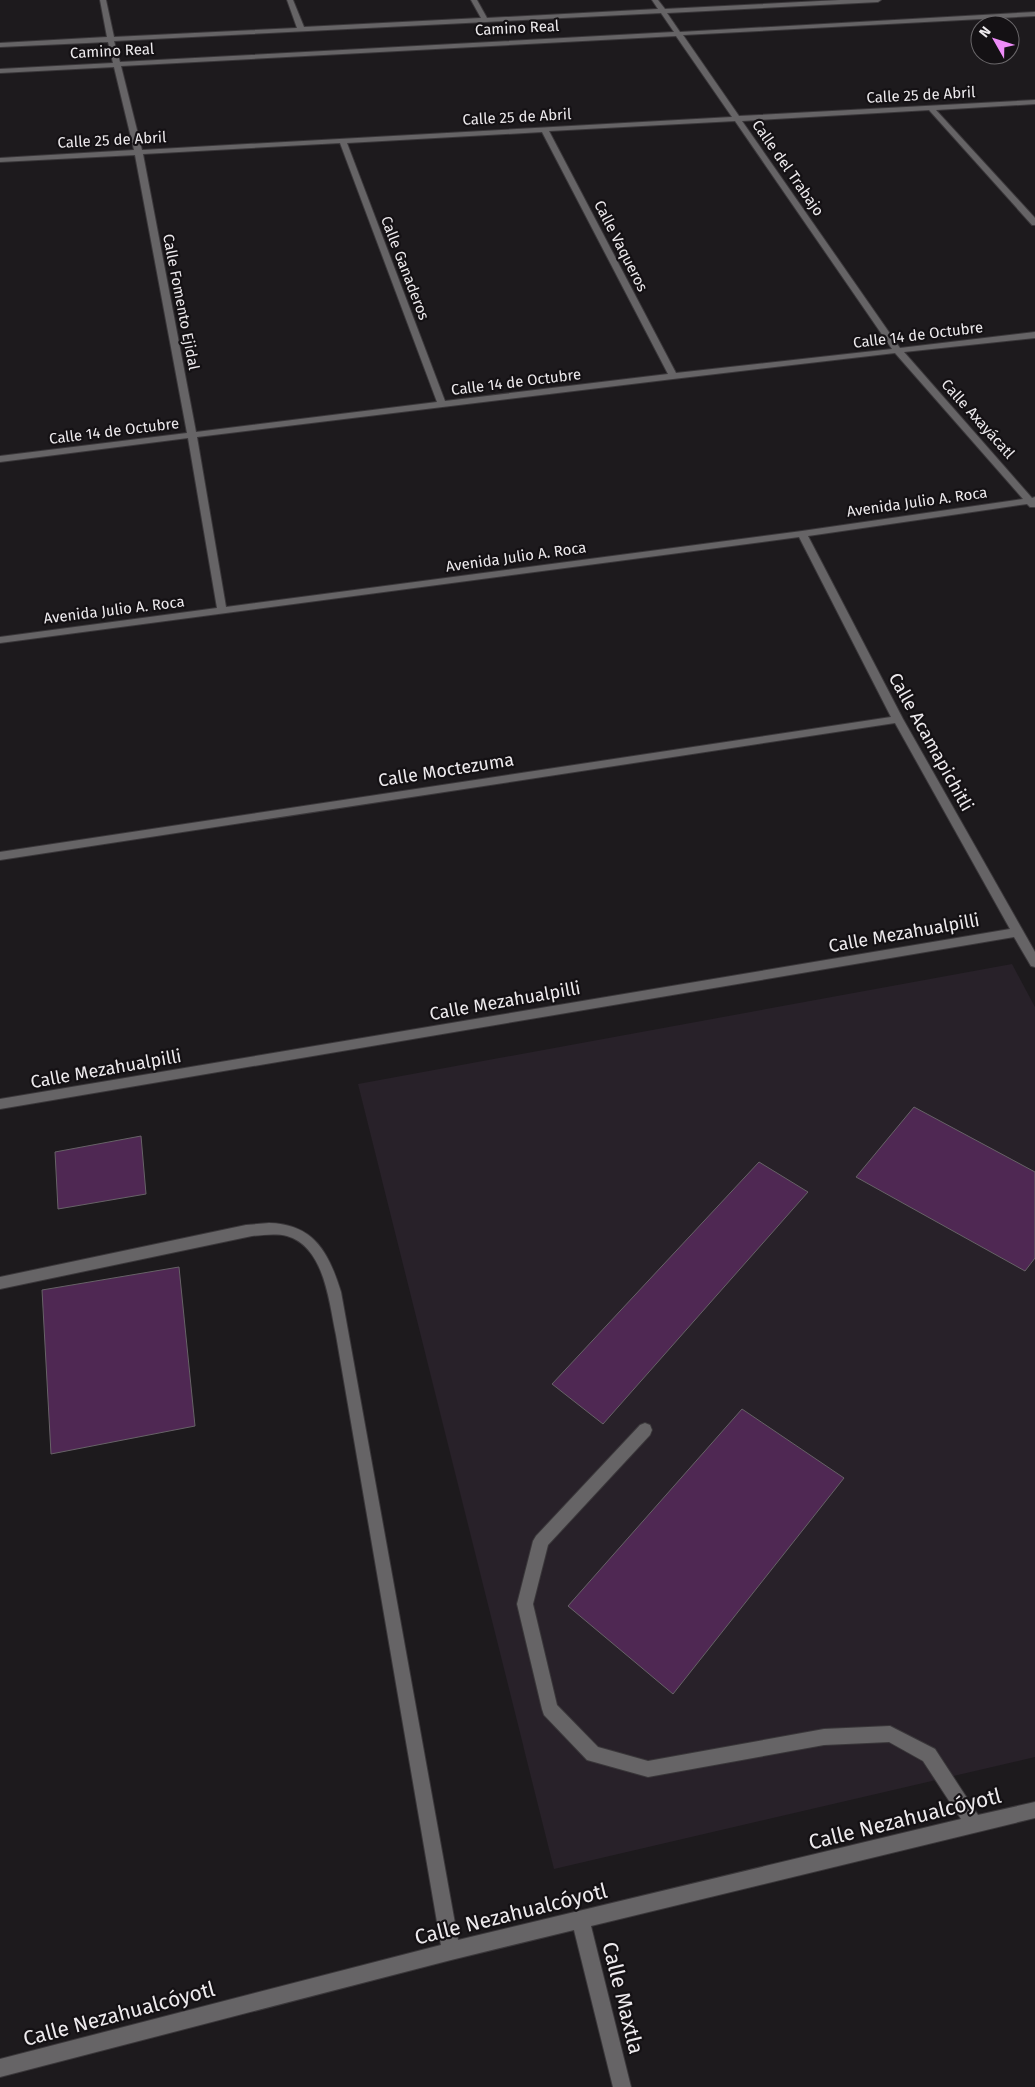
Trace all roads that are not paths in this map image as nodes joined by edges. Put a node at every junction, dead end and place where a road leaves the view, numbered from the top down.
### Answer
1 (103, 0) edge
2 (290, 0) edge
3 (474, 0) edge
4 (655, 0) edge
5 (878, 0) edge
6 (838, 1) edge
7 (664, 12) junction
8 (1035, 14) edge
9 (485, 20) junction
10 (301, 28) junction
11 (679, 32) junction
12 (109, 40) junction
13 (0, 45) edge
14 (117, 65) junction
15 (0, 71) edge
16 (1035, 102) edge
17 (931, 108) junction
18 (737, 119) junction
19 (545, 130) junction
20 (343, 141) junction
21 (138, 153) junction
22 (0, 160) edge
23 (1035, 223) edge
24 (1035, 335) edge
25 (898, 351) junction
26 (673, 376) junction
27 (442, 405) junction
28 (193, 435) junction
29 (0, 459) edge
30 (1033, 502) edge
31 (802, 534) junction
32 (222, 611) junction
33 (0, 640) edge
34 (898, 719) junction
35 (0, 856) edge
36 (1016, 932) junction
37 (1035, 963) edge
38 (0, 1104) edge
39 (0, 1283) edge
40 (644, 1430) dead end
41 (1035, 1810) edge
42 (974, 1825) junction
43 (581, 1921) junction
44 (451, 1951) junction
45 (0, 2068) edge
46 (622, 2087) edge

1 - 12 street, Calle Fomento Ejidal
2 - 10 street
3 - 9 street
4 - 7 street, Calle del Trabajo
5 - 6 street, Camino Real
6 - 7 street, Camino Real
7 - 9 street, Camino Real
7 - 11 street, Calle del Trabajo
8 - 11 street, Camino Real
9 - 10 street, Camino Real
10 - 12 street, Camino Real
11 - 14 street, Camino Real
11 - 18 street, Calle del Trabajo
12 - 13 street, Camino Real
12 - 14 street, Calle Fomento Ejidal
14 - 15 street, Camino Real
14 - 21 street, Calle Fomento Ejidal
16 - 17 street, Calle 25 de Abril
17 - 18 street, Calle 25 de Abril
17 - 23 street
18 - 19 street, Calle 25 de Abril
18 - 25 street, Calle del Trabajo
19 - 20 street, Calle 25 de Abril
19 - 26 street, Calle Vaqueros
20 - 21 street, Calle 25 de Abril
20 - 27 street, Calle Ganaderos
21 - 22 street, Calle 25 de Abril
21 - 28 street, Calle Fomento Ejidal
24 - 25 street, Calle 14 de Octubre
25 - 26 street, Calle 14 de Octubre
25 - 30 street, Calle Axayácatl
26 - 27 street, Calle 14 de Octubre
27 - 28 street, Calle 14 de Octubre
28 - 29 street, Calle 14 de Octubre
28 - 32 street, Calle Fomento Ejidal
30 - 31 street, Avenida Julio A. Roca
31 - 32 street, Avenida Julio A. Roca
31 - 34 street, Calle Acamapichitli
32 - 33 street, Avenida Julio A. Roca
34 - 35 street, Calle Moctezuma
34 - 36 street, Calle Acamapichitli
36 - 37 street, Calle Acamapichitli
36 - 38 street, Calle Mezahualpilli
39 - 44 street
40 - 42 street
41 - 42 street, Calle Nezahualcóyotl
42 - 43 street, Calle Nezahualcóyotl
43 - 44 street, Calle Nezahualcóyotl
43 - 46 street, Calle Maxtla
44 - 45 street, Calle Nezahualcóyotl

